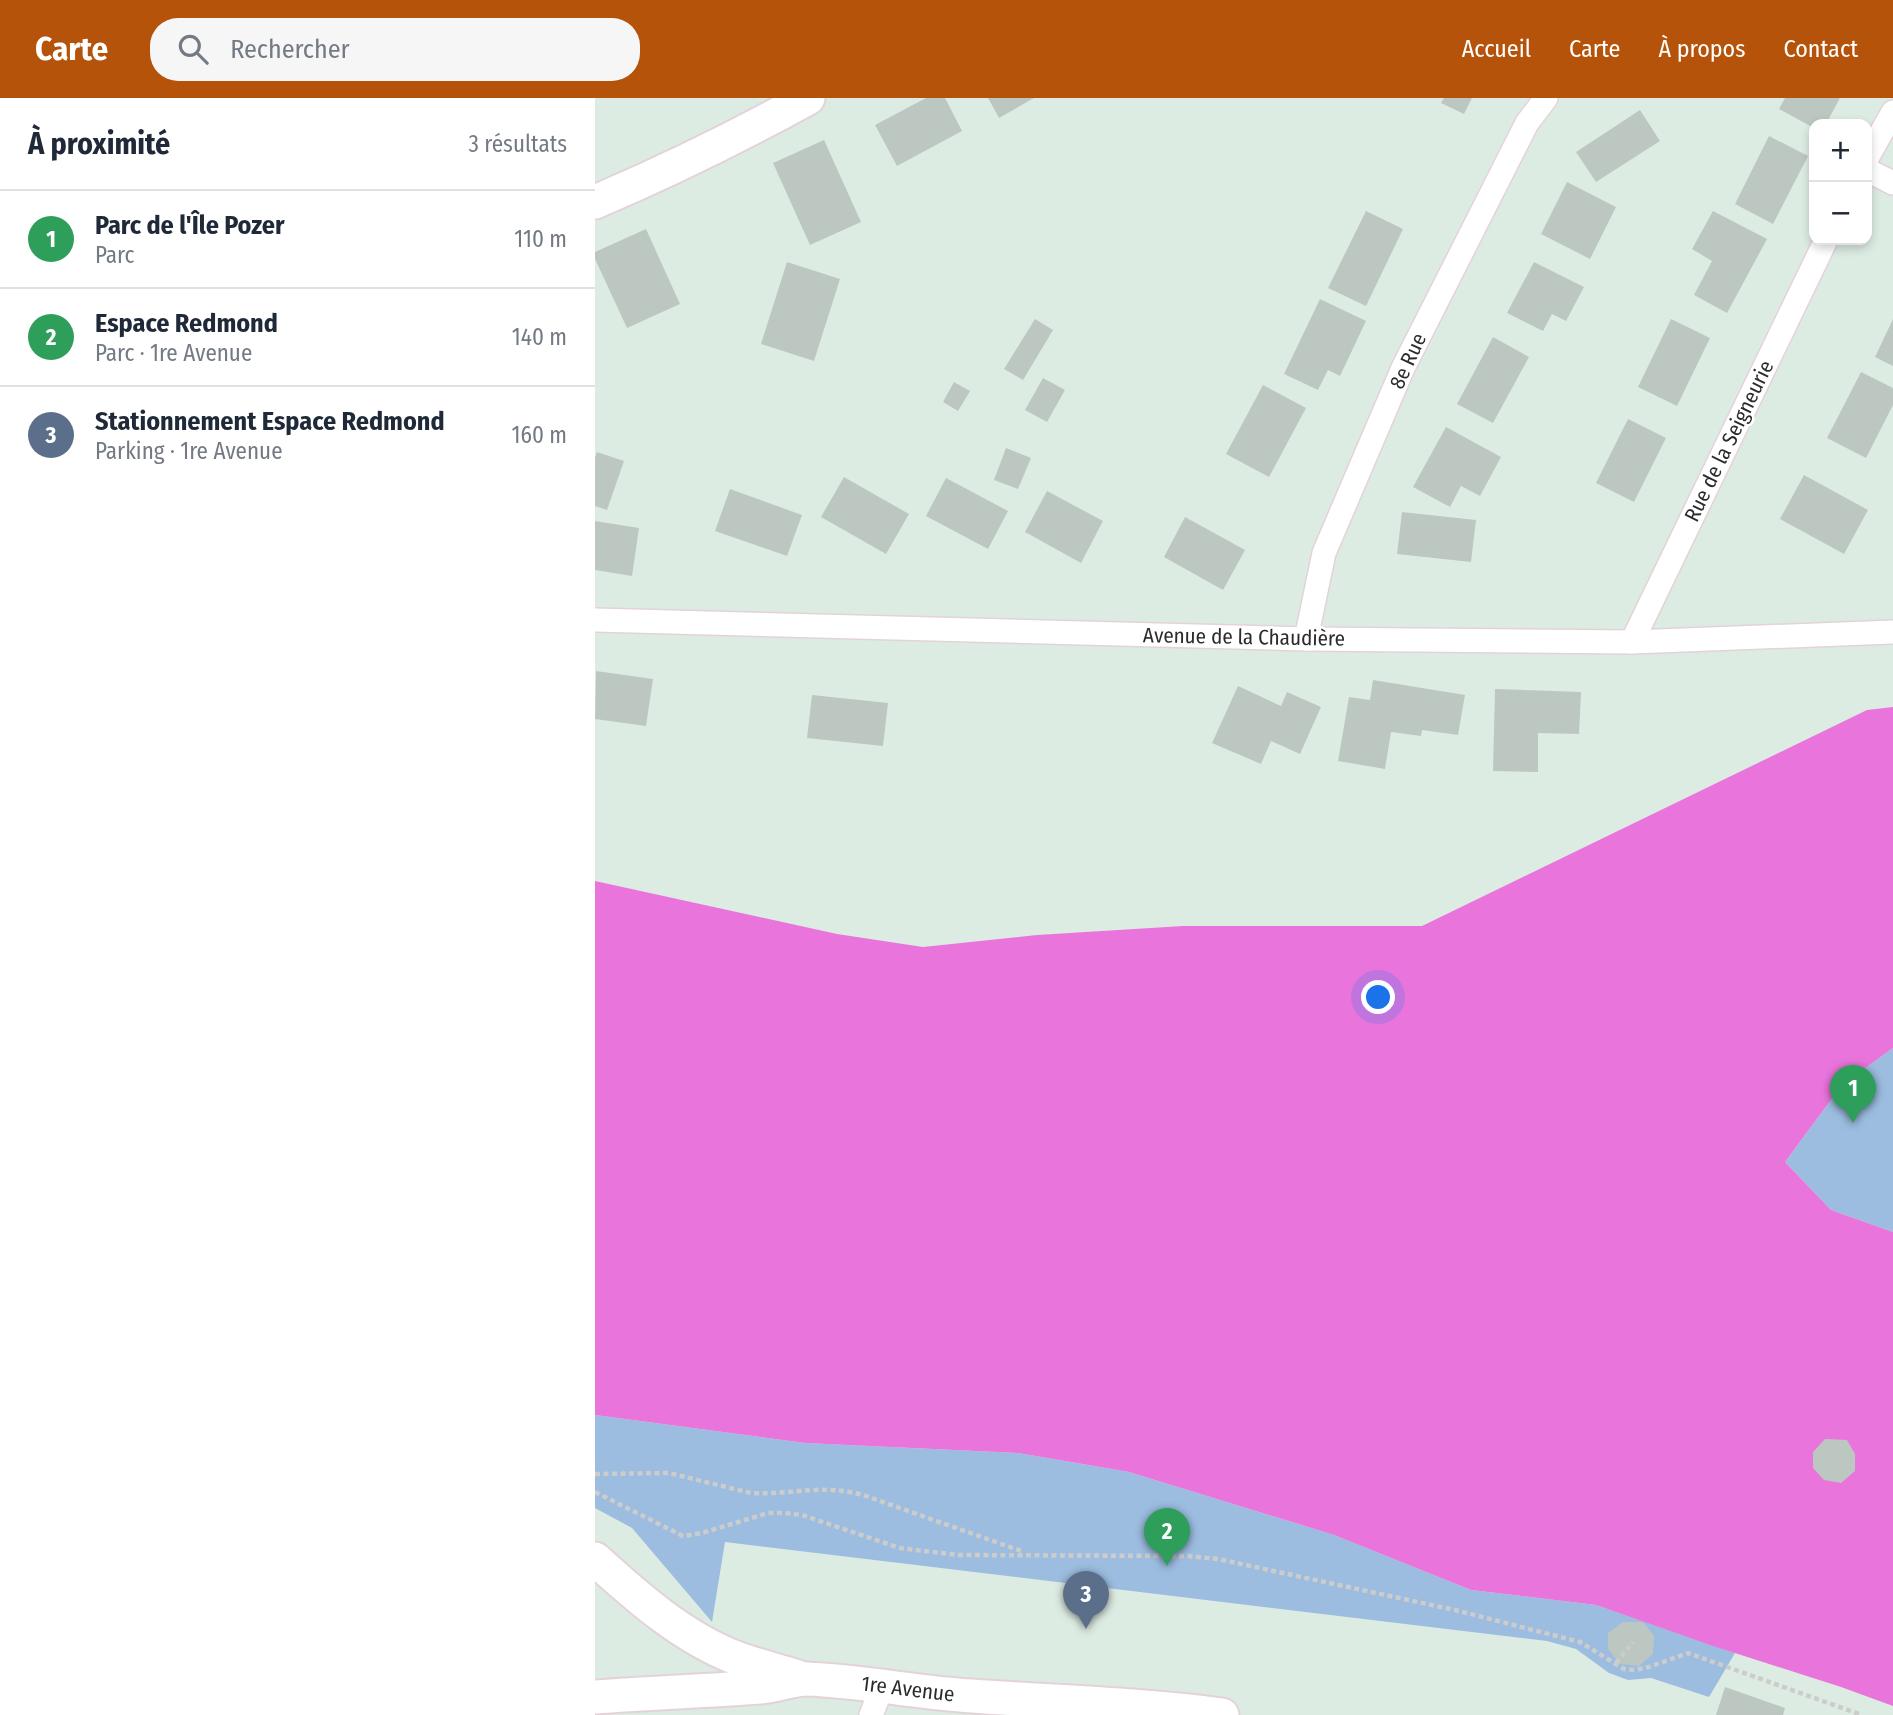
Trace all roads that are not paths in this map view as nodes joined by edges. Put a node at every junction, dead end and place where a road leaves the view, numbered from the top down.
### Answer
1 (809, 98) edge
2 (1546, 98) edge
3 (1893, 112) edge
4 (1872, 149) edge
5 (1872, 172) edge
6 (1893, 183) edge
7 (595, 202) edge
8 (1824, 245) edge
9 (595, 620) edge
10 (1893, 632) edge
11 (1307, 639) junction
12 (1632, 642) junction
13 (595, 1559) edge
14 (804, 1679) junction
15 (883, 1685) junction
16 (595, 1697) edge
17 (871, 1715) edge
18 (1222, 1715) edge

1 - 7 street
2 - 11 street, 8e Rue
3 - 4 street
5 - 6 street
8 - 12 street, Rue de la Seigneurie
9 - 11 street, Avenue de la Chaudière
10 - 12 street, Avenue de la Chaudière
11 - 12 street, Avenue de la Chaudière
13 - 14 street
14 - 15 street, 1re Avenue
14 - 16 street, 1re Avenue
15 - 17 street
15 - 18 street, 1re Avenue

